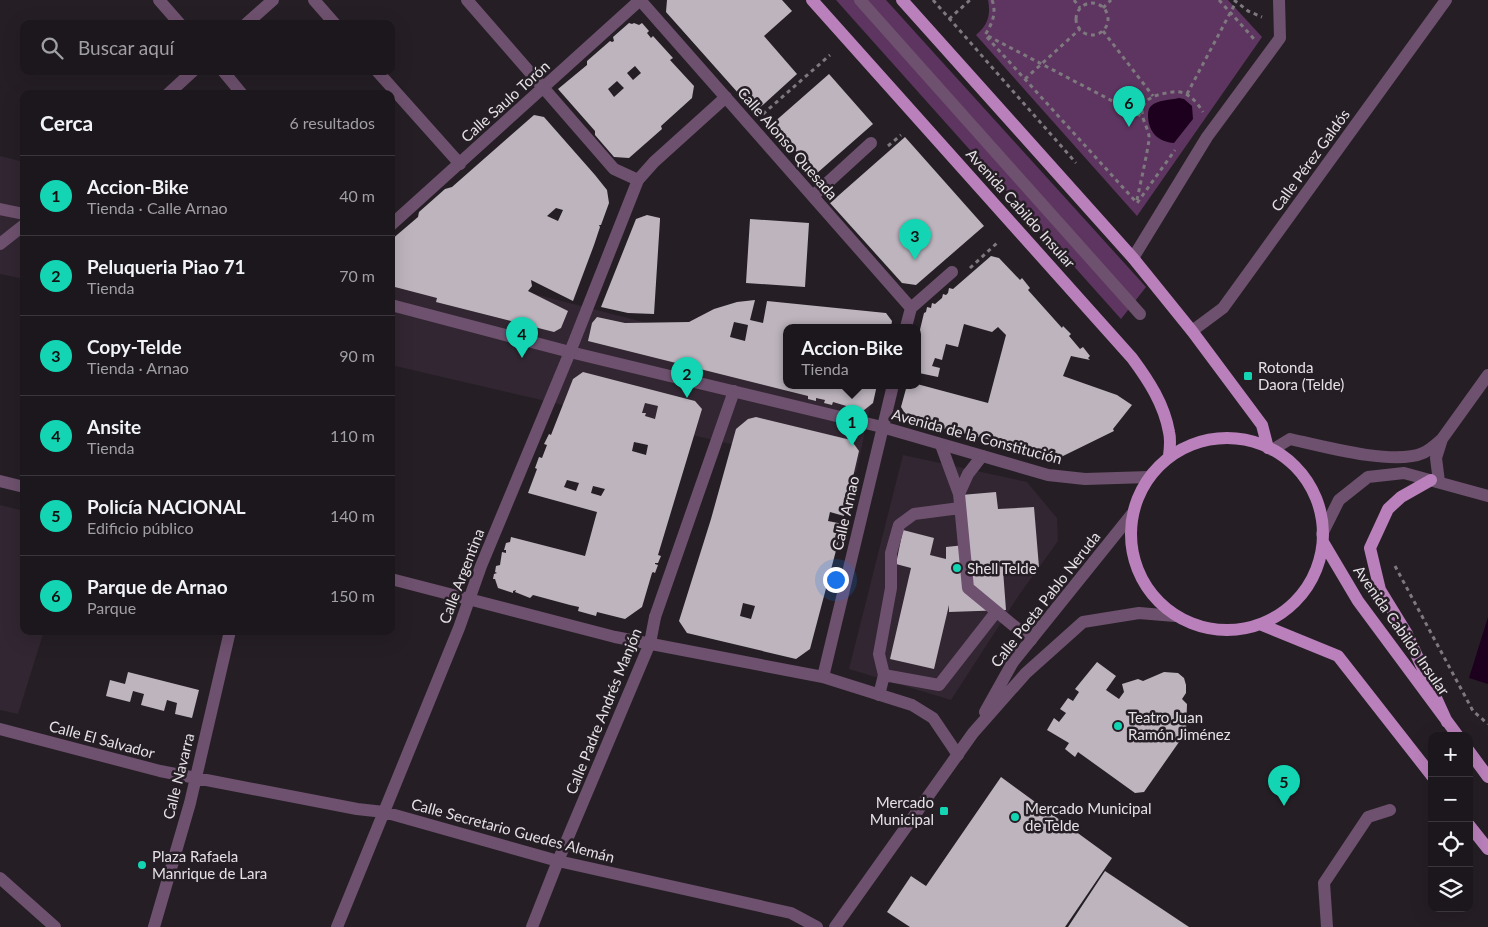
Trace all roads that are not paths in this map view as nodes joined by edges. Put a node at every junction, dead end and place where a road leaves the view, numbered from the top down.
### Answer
1 (158, 0) edge
2 (273, 0) edge
3 (314, 0) edge
4 (467, 0) edge
5 (640, 0) edge
6 (812, 0) edge
7 (860, 0) edge
8 (902, 0) edge
9 (1280, 0) edge
10 (1446, 0) edge
11 (176, 20) edge
12 (250, 20) edge
13 (332, 20) edge
14 (189, 75) edge
15 (226, 75) edge
16 (381, 75) edge
17 (544, 88) junction
18 (173, 90) edge
19 (239, 90) edge
20 (394, 90) edge
21 (395, 91) edge
22 (726, 97) junction
23 (871, 143) dead end
24 (460, 164) junction
25 (638, 180) junction
26 (813, 196) junction
27 (0, 209) edge
28 (20, 213) edge
29 (395, 221) edge
30 (20, 227) edge
31 (0, 244) edge
32 (1133, 258) junction
33 (952, 272) dead end
34 (395, 306) edge
35 (911, 308) junction
36 (1140, 314) dead end
37 (907, 324) edge
38 (1192, 331) junction
39 (570, 352) junction
40 (1488, 375) edge
41 (892, 389) edge
42 (734, 391) junction
43 (882, 427) junction
44 (1442, 439) junction
45 (941, 445) junction
46 (1270, 449) junction
47 (982, 456) junction
48 (1170, 456) junction
49 (1149, 477) junction
50 (0, 481) edge
51 (1435, 481) junction
52 (20, 486) edge
53 (959, 494) junction
54 (1488, 496) edge
55 (960, 508) junction
56 (1132, 514) junction
57 (1323, 538) junction
58 (395, 580) edge
59 (469, 600) junction
60 (996, 612) junction
61 (1176, 616) junction
62 (1262, 625) junction
63 (229, 635) edge
64 (1031, 640) junction
65 (650, 643) junction
66 (884, 675) junction
67 (822, 678) junction
68 (879, 695) junction
69 (1447, 722) junction
70 (0, 729) edge
71 (1455, 732) edge
72 (973, 734) junction
73 (958, 755) junction
74 (1473, 756) edge
75 (1428, 771) edge
76 (1488, 777) edge
77 (196, 778) junction
78 (1390, 810) dead end
79 (384, 812) junction
80 (1473, 830) edge
81 (1488, 849) edge
82 (558, 861) junction
83 (0, 878) edge
84 (55, 927) edge
85 (154, 927) edge
86 (337, 927) edge
87 (532, 927) edge
88 (817, 927) edge
89 (835, 927) edge
90 (1327, 927) edge

1 - 11 street
2 - 12 street
3 - 13 street
4 - 17 street
5 - 17 street, Calle Saulo Torón
5 - 22 street, Calle Alonso Quesada
6 - 48 main road, Avenida Cabildo Insular
7 - 36 street
8 - 32 main road
9 - 32 street
10 - 38 street, Calle Pérez Galdós
14 - 18 street
15 - 19 street
16 - 20 street
17 - 24 street, Calle Saulo Torón
17 - 25 street
21 - 24 street
22 - 25 street
22 - 26 street, Calle Alonso Quesada
23 - 26 street
24 - 29 street, Calle Saulo Torón
25 - 39 street, Calle Argentina
26 - 35 street, Calle Alonso Quesada
27 - 28 street
30 - 31 street
32 - 38 main road
33 - 35 street
34 - 39 street, Avenida de la Constitución
35 - 37 street
38 - 46 main road
39 - 42 street, Avenida de la Constitución
39 - 59 street, Calle Argentina
40 - 44 street
41 - 43 street, Calle Arnao
42 - 43 street, Avenida de la Constitución
42 - 65 street, Calle Padre Andrés Manjón
43 - 45 street, Avenida de la Constitución
43 - 67 street, Calle Arnao
44 - 46 street
44 - 51 street
45 - 47 street, Avenida de la Constitución
45 - 53 street
46 - 48 main road
46 - 57 main road
47 - 49 street, Avenida de la Constitución
47 - 53 street
48 - 49 main road
49 - 56 main road
50 - 52 street
51 - 54 street
51 - 57 street
51 - 69 main road
53 - 55 street
55 - 60 street
55 - 66 street
56 - 61 main road
56 - 64 street, Calle Poeta Pablo Neruda
57 - 62 main road
57 - 69 main road, Avenida Cabildo Insular
58 - 59 street
59 - 65 street
59 - 79 street, Calle Argentina
60 - 64 street
60 - 66 street
61 - 62 main road
61 - 72 street, Calle Poeta Pablo Neruda
62 - 75 main road
63 - 77 street, Calle Navarra
64 - 72 street, Calle Poeta Pablo Neruda
65 - 67 street
65 - 82 street, Calle Padre Andrés Manjón
66 - 68 street
67 - 68 street
68 - 73 street
69 - 71 main road, Avenida Cabildo Insular
70 - 77 street, Calle El Salvador
72 - 73 street, Calle Poeta Pablo Neruda
73 - 89 street, Calle Poeta Pablo Neruda
74 - 76 main road
77 - 79 street, Calle Secretario Guedes Alemán
77 - 85 street, Calle Navarra
78 - 90 street
79 - 82 street, Calle Secretario Guedes Alemán
79 - 86 street, Calle Argentina
80 - 81 main road
82 - 87 street, Calle Padre Andrés Manjón
82 - 88 street, Calle Secretario Guedes Alemán
83 - 84 street

